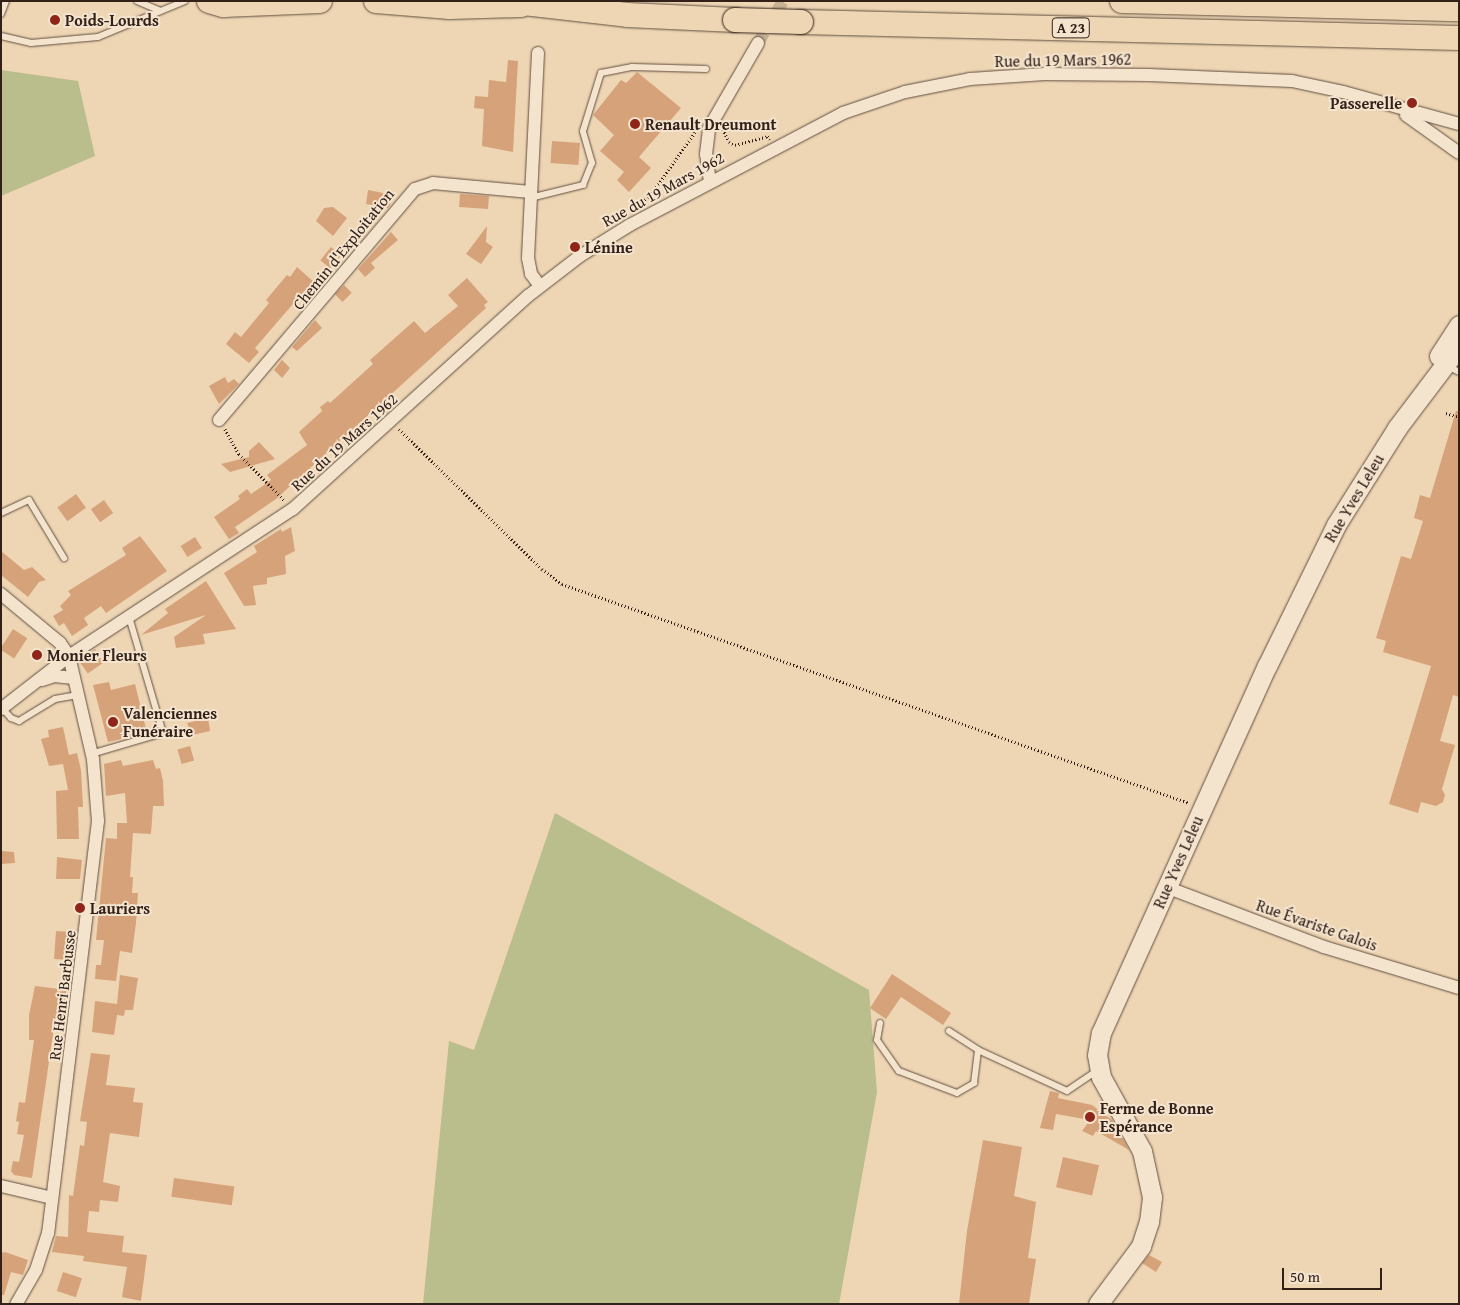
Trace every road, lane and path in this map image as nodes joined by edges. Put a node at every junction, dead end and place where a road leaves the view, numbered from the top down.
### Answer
1 (6, 1) edge
2 (137, 1) edge
3 (185, 1) edge
4 (209, 1) edge
5 (320, 1) edge
6 (376, 1) edge
7 (505, 1) edge
8 (1122, 1) edge
9 (532, 5) junction
10 (1459, 9) edge
11 (160, 11) junction
12 (1, 14) edge
13 (1, 36) edge
14 (1425, 38) junction
15 (1459, 38) edge
16 (758, 42) tunnel mouth
17 (1459, 44) edge
18 (538, 53) dead end
19 (706, 69) dead end
20 (1395, 109) junction
21 (1459, 124) edge
22 (723, 126) dead end
23 (697, 128) dead end
24 (774, 148) junction
25 (1459, 154) edge
26 (710, 182) junction
27 (530, 195) junction
28 (635, 208) dead end
29 (540, 286) junction
30 (1459, 325) edge
31 (1459, 346) edge
32 (1447, 365) edge
33 (1446, 412) dead end
34 (1459, 416) edge
35 (219, 420) joint
36 (390, 421) junction
37 (293, 509) junction
38 (1, 513) edge
39 (64, 558) dead end
40 (1, 594) edge
41 (129, 617) junction
42 (69, 656) junction
43 (74, 678) junction
44 (35, 683) junction
45 (78, 696) junction
46 (2, 709) edge
47 (92, 754) junction
48 (1202, 807) junction
49 (1166, 887) junction
50 (1459, 988) edge
51 (880, 1023) dead end
52 (949, 1031) dead end
53 (978, 1050) junction
54 (1098, 1069) junction
55 (1, 1186) edge
56 (52, 1198) junction
57 (16, 1304) edge
58 (1098, 1304) edge

1 - 12 lane
2 - 11 lane
3 - 11 lane
4 - 5 highway
6 - 9 highway
7 - 9 highway, A 23
8 - 10 highway
9 - 14 highway, A 23, bridge
11 - 13 lane
14 - 15 highway, A 23
14 - 17 highway
16 - 26 street
18 - 27 street
19 - 27 lane
20 - 21 street, Rue du 19 Mars 1962
20 - 24 street, Rue du 19 Mars 1962
20 - 25 street, Rue du 19 Mars 1962
22 - 24 path
23 - 28 path
24 - 26 street, Rue du 19 Mars 1962
26 - 29 street, Rue du 19 Mars 1962
27 - 29 street
27 - 35 street, Chemin d'Exploitation
29 - 36 street, Rue du 19 Mars 1962
30 - 32 street, Rue Yves Leleu
31 - 32 street, Rue Yves Leleu
32 - 48 street, Rue Yves Leleu
33 - 34 path
35 - 37 path
36 - 37 street, Rue du 19 Mars 1962
36 - 48 path
37 - 41 street, Rue du 19 Mars 1962
38 - 39 lane
40 - 42 street
41 - 42 street, Rue du 19 Mars 1962
41 - 47 lane
42 - 43 street, Rue Henri Barbusse
42 - 44 street, Rue du 19 Mars 1962
43 - 44 street
43 - 45 street, Rue Henri Barbusse
44 - 46 street, Rue du 19 Mars 1962
45 - 46 lane
45 - 47 street, Rue Henri Barbusse
47 - 56 street, Rue Henri Barbusse
48 - 49 street, Rue Yves Leleu
49 - 50 street, Rue Évariste Galois
49 - 54 street, Rue Yves Leleu
51 - 53 lane
52 - 53 lane
53 - 54 lane
54 - 58 street, Rue Yves Leleu
55 - 56 street
56 - 57 street, Rue Henri Barbusse

